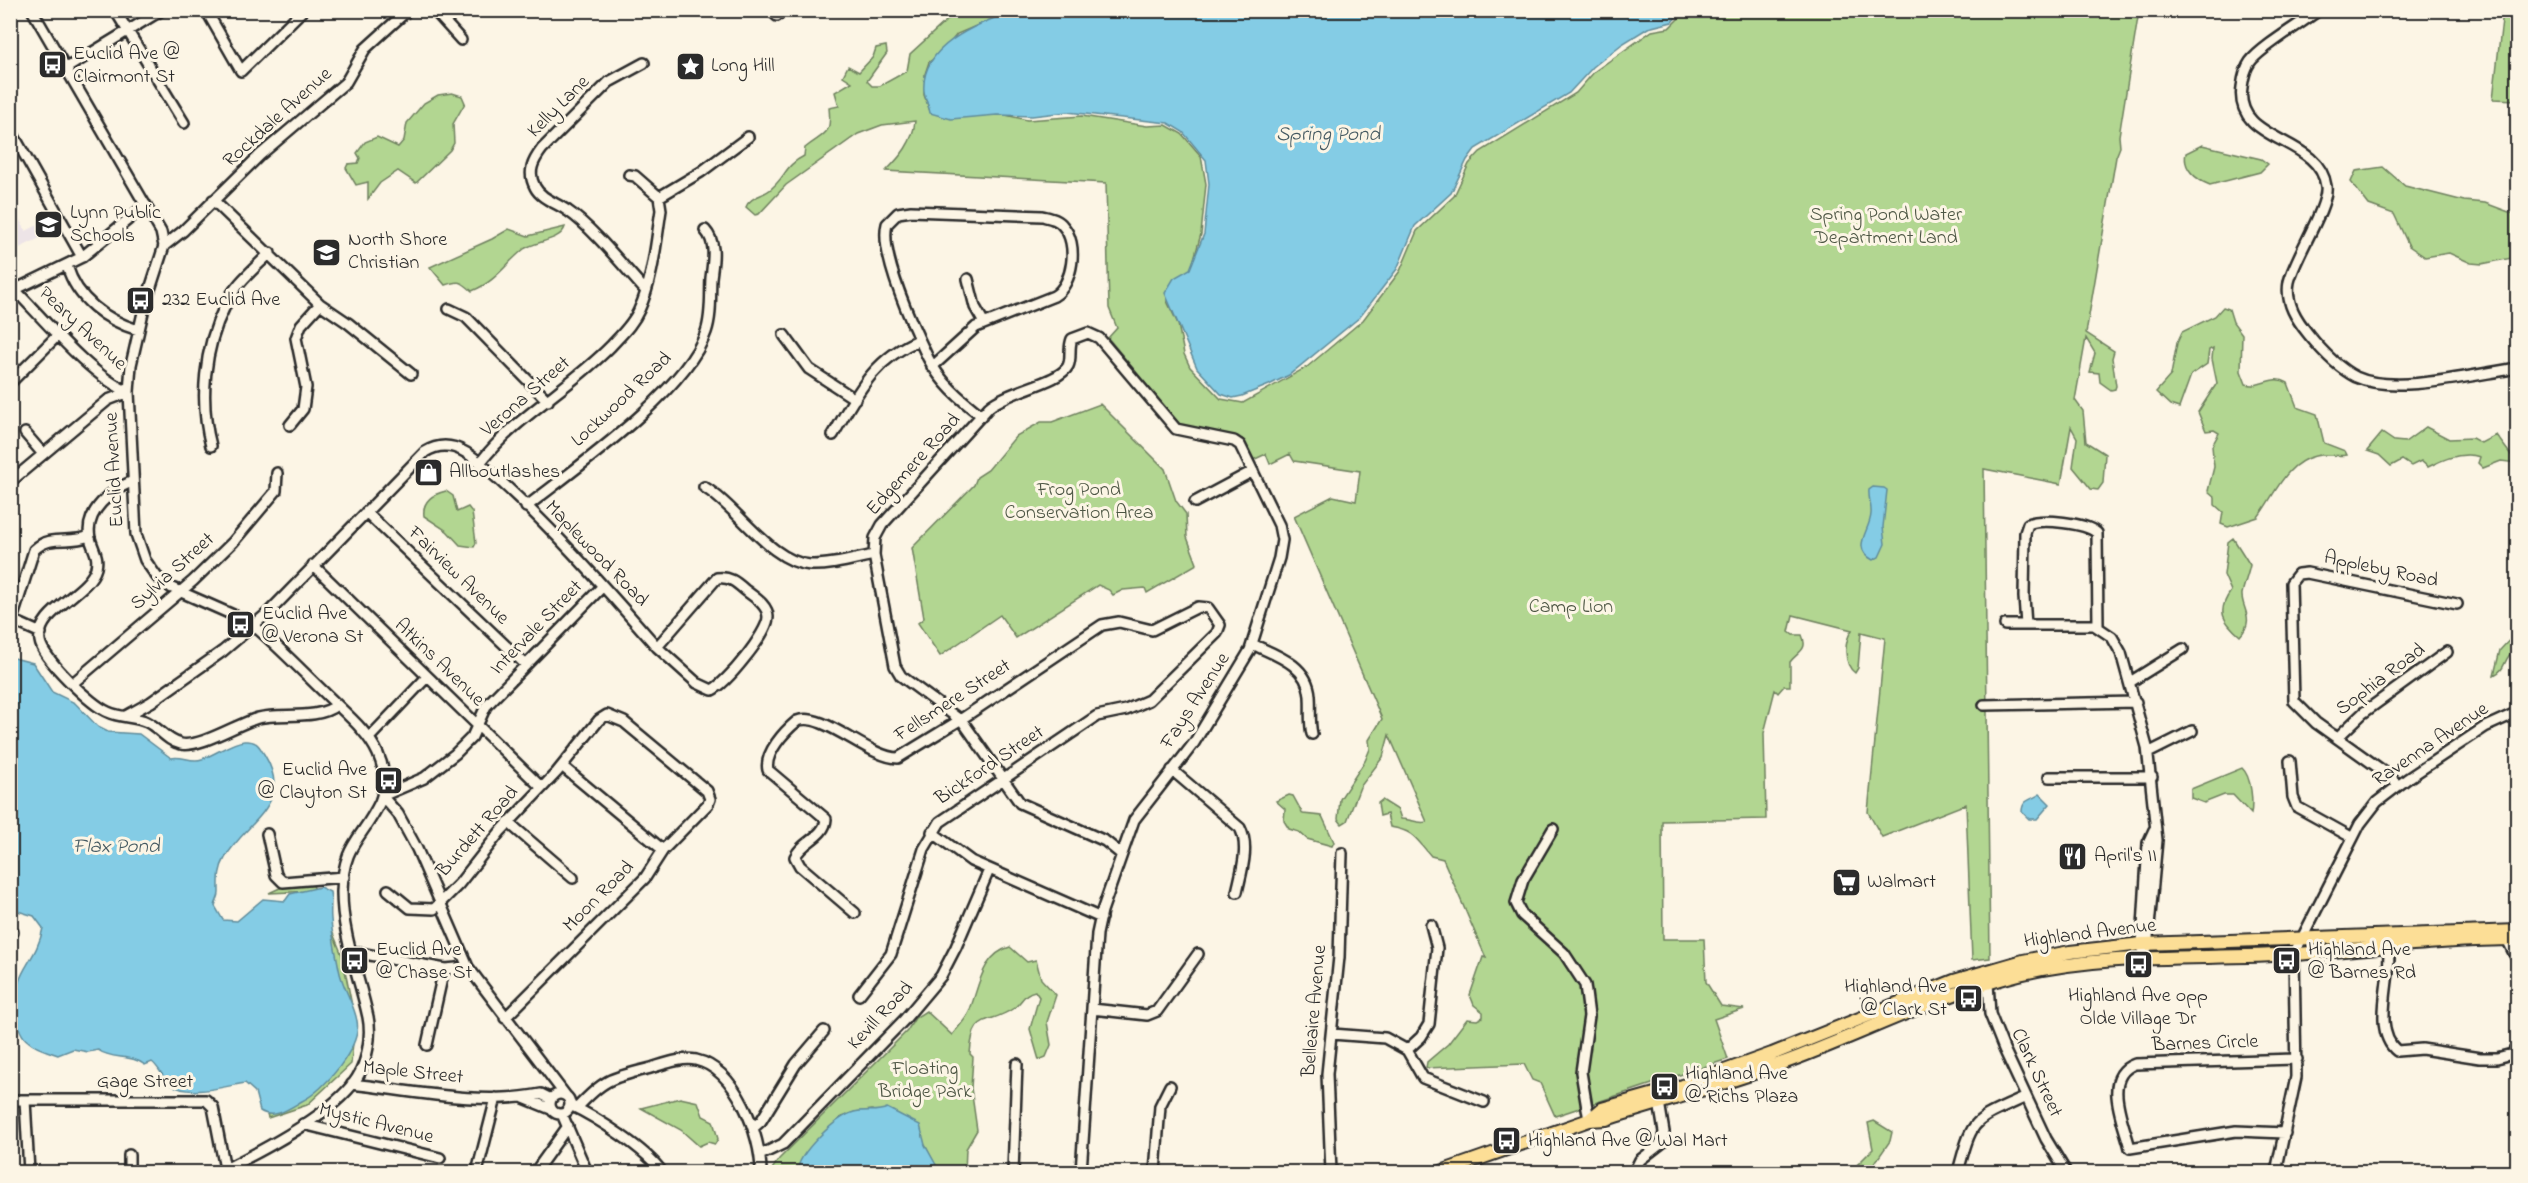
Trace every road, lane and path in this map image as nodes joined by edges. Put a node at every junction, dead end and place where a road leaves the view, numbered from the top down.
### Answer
1 (32, 10) edge
2 (115, 10) edge
3 (162, 10) edge
4 (206, 10) edge
5 (303, 10) edge
6 (408, 10) edge
7 (434, 10) edge
8 (2319, 10) edge
9 (127, 31) junction
10 (461, 40) dead end
11 (644, 63) dead end
12 (65, 69) junction
13 (184, 123) dead end
14 (10, 129) edge
15 (748, 137) dead end
16 (629, 175) dead end
17 (659, 197) junction
18 (213, 200) junction
19 (146, 205) junction
20 (705, 230) dead end
21 (164, 246) junction
22 (270, 253) junction
23 (82, 257) junction
24 (67, 266) junction
25 (968, 279) dead end
26 (645, 290) junction
27 (12, 291) edge
28 (320, 304) junction
29 (449, 309) dead end
30 (984, 323) junction
31 (138, 330) junction
32 (59, 334) junction
33 (1084, 334) joint
34 (784, 335) dead end
35 (919, 340) junction
36 (932, 367) junction
37 (2517, 369) edge
38 (411, 374) dead end
39 (10, 382) edge
40 (129, 392) junction
41 (855, 399) junction
42 (548, 401) junction
43 (981, 416) junction
44 (290, 425) dead end
45 (25, 433) dead end
46 (833, 435) dead end
47 (211, 446) dead end
48 (43, 454) junction
49 (480, 463) junction
50 (1253, 471) junction
51 (277, 473) dead end
52 (133, 481) junction
53 (10, 482) edge
54 (704, 487) dead end
55 (1195, 502) dead end
56 (526, 507) junction
57 (366, 512) junction
58 (90, 537) junction
59 (874, 555) junction
60 (313, 565) junction
61 (602, 587) junction
62 (179, 592) junction
63 (2457, 604) dead end
64 (1198, 607) joint
65 (253, 625) junction
66 (2005, 625) dead end
67 (2026, 625) junction
68 (2098, 626) junction
69 (41, 633) junction
70 (1252, 644) junction
71 (657, 647) junction
72 (2183, 649) dead end
73 (2447, 652) dead end
74 (526, 665) junction
75 (427, 677) junction
76 (2130, 682) junction
77 (73, 683) junction
78 (151, 702) junction
79 (2136, 702) junction
80 (337, 705) junction
81 (1984, 705) dead end
82 (2517, 712) edge
83 (126, 716) junction
84 (960, 720) junction
85 (148, 722) junction
86 (476, 724) junction
87 (2192, 731) dead end
88 (1312, 734) dead end
89 (369, 738) junction
90 (2337, 738) junction
91 (2148, 753) junction
92 (2290, 760) dead end
93 (562, 766) junction
94 (1172, 770) junction
95 (684, 772) joint
96 (2049, 777) dead end
97 (2152, 777) junction
98 (1002, 779) junction
99 (2398, 786) junction
100 (541, 787) junction
101 (382, 796) junction
102 (508, 822) junction
103 (1553, 829) dead end
104 (932, 832) junction
105 (267, 834) dead end
106 (2353, 838) junction
107 (663, 850) junction
108 (1342, 853) dead end
109 (1121, 854) junction
110 (989, 870) junction
111 (344, 878) junction
112 (573, 878) dead end
113 (388, 890) dead end
114 (1237, 892) dead end
115 (441, 900) junction
116 (855, 913) dead end
117 (1101, 918) junction
118 (1431, 925) dead end
119 (2517, 931) edge
120 (2301, 939) junction
121 (2512, 939) edge
122 (2145, 944) junction
123 (2388, 946) junction
124 (349, 951) junction
125 (1198, 954) dead end
126 (2294, 954) junction
127 (2144, 958) junction
128 (2517, 961) edge
129 (468, 967) junction
130 (444, 969) junction
131 (1988, 982) junction
132 (859, 995) dead end
133 (1092, 1009) junction
134 (505, 1018) junction
135 (824, 1031) dead end
136 (1332, 1035) junction
137 (427, 1045) dead end
138 (2517, 1045) edge
139 (1407, 1050) junction
140 (2297, 1059) junction
141 (538, 1063) junction
142 (1017, 1064) dead end
143 (547, 1082) junction
144 (352, 1084) junction
145 (1170, 1086) dead end
146 (541, 1094) junction
147 (522, 1097) junction
148 (2026, 1097) junction
149 (496, 1098) junction
150 (10, 1100) edge
151 (25, 1100) junction
152 (552, 1101) junction
153 (1484, 1102) dead end
154 (1659, 1102) junction
155 (571, 1103) junction
156 (562, 1114) junction
157 (1589, 1120) junction
158 (303, 1124) junction
159 (567, 1126) junction
160 (753, 1128) junction
161 (2285, 1133) junction
162 (129, 1155) dead end
163 (760, 1155) junction
164 (440, 1158) dead end
165 (222, 1171) edge
166 (29, 1173) edge
167 (129, 1173) edge
168 (477, 1173) edge
169 (535, 1173) edge
170 (587, 1173) edge
171 (662, 1173) edge
172 (761, 1173) edge
173 (1013, 1173) edge
174 (1081, 1173) edge
175 (1155, 1173) edge
176 (1331, 1173) edge
177 (1441, 1173) edge
178 (1634, 1173) edge
179 (1958, 1173) edge
180 (2066, 1173) edge
181 (2276, 1173) edge

1 - 12 street
2 - 9 street
3 - 9 street
4 - 5 street
6 - 18 street, Rockdale Avenue
7 - 10 street
8 - 37 street
9 - 12 street
9 - 13 street
11 - 26 street, Kelly Lane
12 - 19 street
14 - 23 street
15 - 17 street
16 - 17 street
17 - 26 street, Verona Street
18 - 21 street, Rockdale Avenue
18 - 22 street
19 - 21 street
19 - 23 street
20 - 56 street, Lockwood Road
21 - 31 street, Euclid Avenue
22 - 28 street
22 - 47 street
23 - 24 street
24 - 27 street
24 - 31 street
25 - 30 street
26 - 42 street, Verona Street
27 - 32 street, Peary Avenue
28 - 38 street
28 - 44 street
29 - 42 street
30 - 35 street
30 - 36 street
31 - 40 street, Euclid Avenue
32 - 39 street
32 - 40 street, Peary Avenue
33 - 43 street, Edgemere Road
33 - 50 street, Fays Avenue
34 - 41 street
35 - 36 street
35 - 41 street
36 - 43 street
40 - 48 street
40 - 52 street, Euclid Avenue
41 - 46 street
42 - 49 street, Verona Street
43 - 59 street, Edgemere Road
45 - 48 street
48 - 53 street
49 - 56 street, Maplewood Road
49 - 57 street, Verona Street
50 - 55 street
50 - 70 street, Fays Avenue
51 - 62 street, Sylvia Street
52 - 58 street
52 - 62 street, Euclid Avenue
54 - 59 street
56 - 61 street, Maplewood Road
57 - 60 street, Verona Street
57 - 74 street, Fairview Avenue
58 - 69 street
58 - 69 street
59 - 84 street, Edgemere Road
60 - 65 street, Verona Street
60 - 75 street, Atkins Avenue
61 - 71 street, Maplewood Road
61 - 74 street, Intervale Street
62 - 65 street, Euclid Avenue
62 - 77 street, Sylvia Street
63 - 90 street, Appleby Road
64 - 84 street, Fellsmere Street
64 - 98 street, Bickford Street
65 - 78 street, Verona Street
65 - 80 street, Euclid Avenue
66 - 67 street
67 - 68 street
67 - 68 street
68 - 76 street
69 - 77 street
70 - 88 street
70 - 94 street, Fays Avenue
71 - 71 street, Maplewood Road
72 - 76 street
73 - 90 street, Sophia Road
74 - 86 street, Intervale Street
75 - 86 street, Atkins Avenue
75 - 89 street
76 - 79 street
77 - 83 street
78 - 83 street, Verona Street
78 - 85 street
79 - 81 street
79 - 91 street
80 - 85 street
80 - 89 street, Euclid Avenue
82 - 99 street, Ravenna Avenue
83 - 85 street
84 - 98 street, Edgemere Road
84 - 116 street, Fellsmere Street
86 - 100 street, Atkins Avenue
86 - 101 street, Intervale Street
87 - 91 street
89 - 101 street, Euclid Avenue
90 - 99 street
91 - 97 street
92 - 106 street
93 - 95 street, Burdett Road
93 - 100 street, Burdett Road
93 - 107 street
94 - 109 street, Fays Avenue
94 - 114 street
95 - 107 street, Moon Road
96 - 97 street
97 - 122 street
98 - 104 street, Bickford Street
98 - 109 street, Edgemere Road
99 - 106 street, Ravenna Avenue
100 - 102 street, Burdett Road
101 - 111 street
101 - 115 street
102 - 112 street
102 - 115 street, Burdett Road
103 - 157 street
104 - 110 street
104 - 132 street, Bickford Street
105 - 111 street
106 - 120 street, Ravenna Avenue
107 - 134 street, Moon Road
108 - 136 street, Belleaire Avenue
109 - 117 street, Fays Avenue
110 - 117 street
110 - 163 street, Kevill Road
111 - 124 street
113 - 115 street
115 - 129 street
117 - 133 street, Fays Avenue
118 - 139 street
119 - 120 main road, Highland Avenue
120 - 122 main road, Highland Avenue
120 - 126 street, Ravenna Avenue
121 - 123 main road, Highland Avenue
121 - 128 street
122 - 127 street
122 - 157 main road, Highland Avenue
123 - 126 main road, Highland Avenue
123 - 138 street
124 - 130 street
124 - 144 street
125 - 133 street
126 - 127 main road, Highland Avenue
126 - 140 street
127 - 131 main road, Highland Avenue
129 - 130 street
129 - 134 street
130 - 137 street
131 - 148 street, Clark Street
131 - 154 main road, Highland Avenue
133 - 174 street, Fays Avenue
134 - 141 street
135 - 160 street
136 - 139 street
136 - 176 street, Belleaire Avenue
139 - 153 street
140 - 161 street
140 - 161 street, Barnes Circle
141 - 143 street
141 - 155 street
142 - 173 street
143 - 146 street
143 - 152 street
144 - 149 street, Maple Street
144 - 158 street, Maple Street
145 - 175 street
146 - 147 street, Maple Street
146 - 152 street, Maple Street
147 - 149 street, Maple Street
147 - 152 street, Maple Street
148 - 179 street
148 - 180 street, Clark Street
149 - 168 street
150 - 151 street, Gage Street
151 - 165 street, Gage Street
151 - 166 street
152 - 155 street, Maple Street
152 - 156 street, Maple Street
154 - 157 main road, Highland Avenue
154 - 178 street
155 - 156 street
155 - 160 street
155 - 171 street
156 - 159 street
157 - 177 main road, Highland Avenue
158 - 164 street, Mystic Avenue
158 - 165 street, Maple Street
159 - 169 street
159 - 170 street
160 - 163 street
161 - 181 street
162 - 167 street
163 - 172 street

